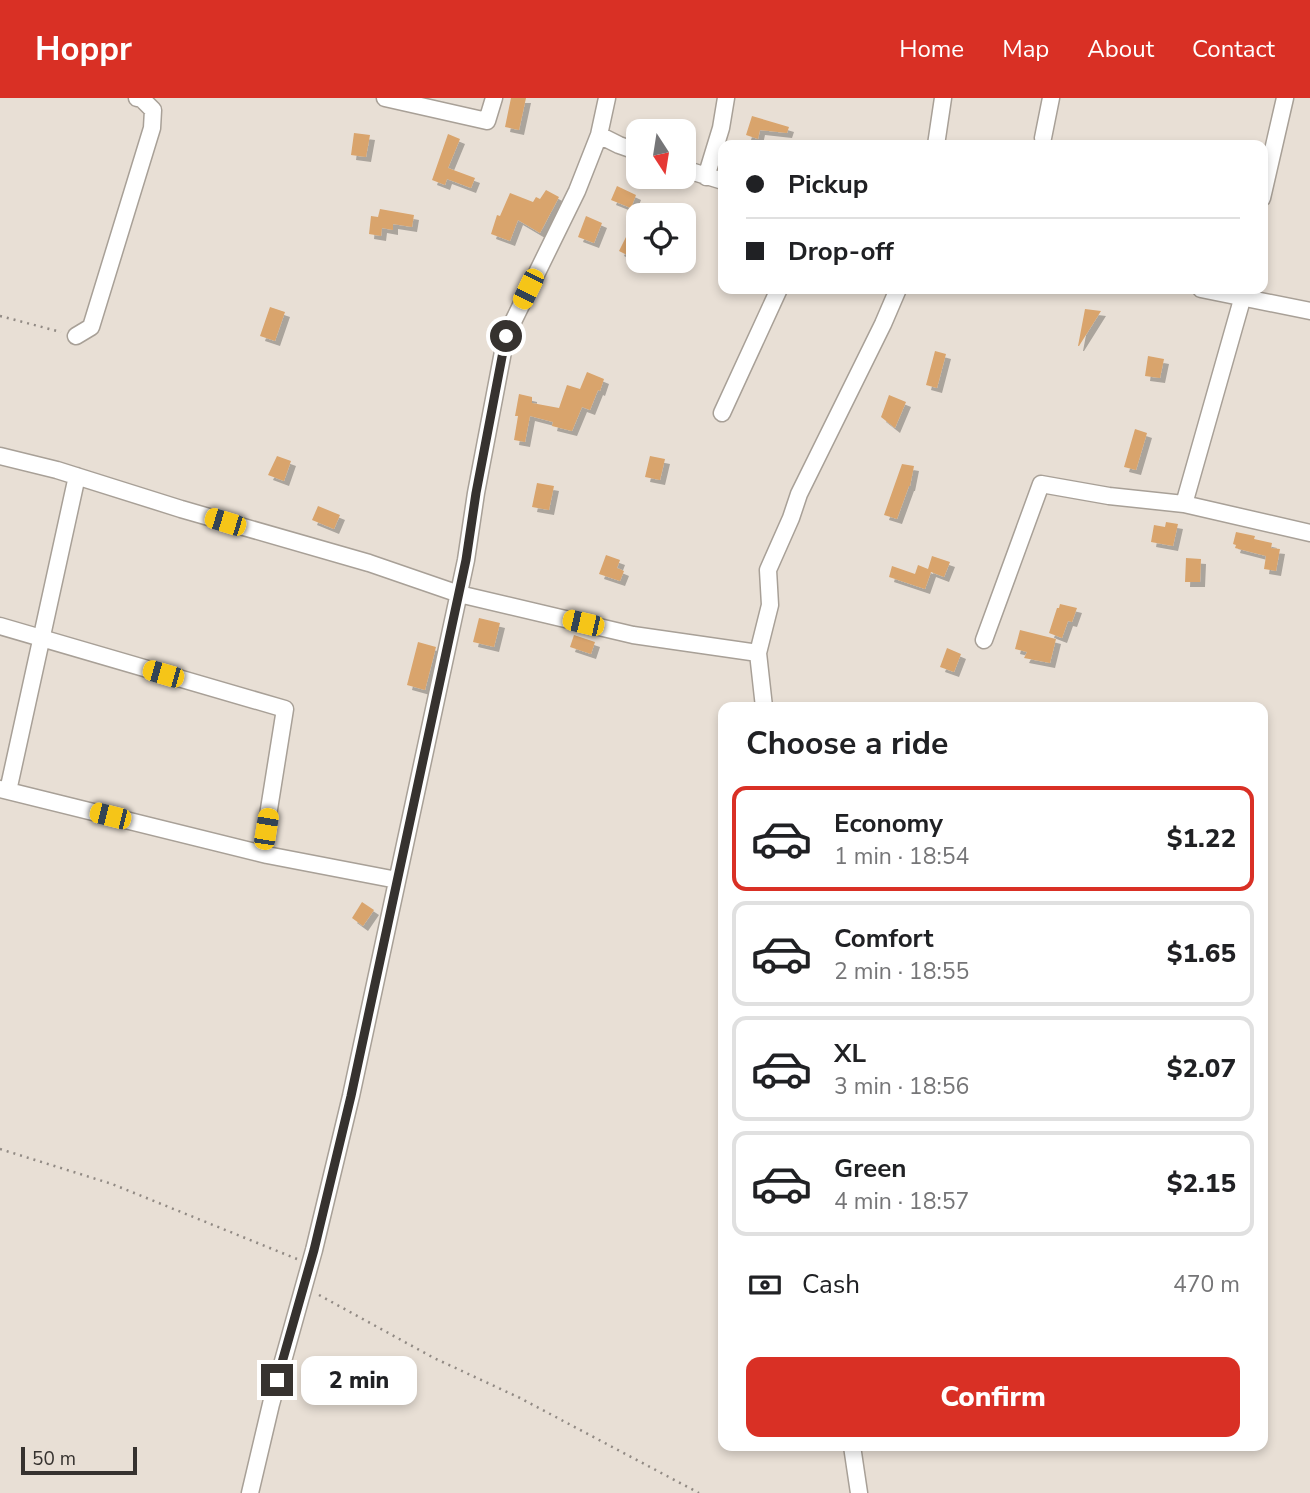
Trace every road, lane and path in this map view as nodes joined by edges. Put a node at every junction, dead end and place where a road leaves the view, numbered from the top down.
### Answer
1 (138, 98) edge
2 (385, 98) edge
3 (494, 98) edge
4 (607, 98) edge
5 (726, 98) edge
6 (943, 98) edge
7 (1051, 98) edge
8 (1285, 98) edge
9 (599, 135) junction
10 (1043, 138) dead end
11 (937, 140) edge
12 (626, 147) edge
13 (1268, 172) edge
14 (696, 173) edge
15 (706, 177) junction
16 (718, 180) edge
17 (777, 294) edge
18 (896, 294) edge
19 (1244, 294) edge
20 (1248, 294) edge
21 (1310, 311) edge
22 (0, 316) edge
23 (76, 337) joint
24 (722, 413) dead end
25 (0, 456) edge
26 (77, 477) junction
27 (1184, 504) junction
28 (1310, 533) edge
29 (459, 594) junction
30 (0, 626) edge
31 (42, 639) junction
32 (984, 639) dead end
33 (758, 653) junction
34 (763, 702) edge
35 (4, 790) edge
36 (262, 853) junction
37 (397, 880) junction
38 (0, 1149) edge
39 (310, 1264) junction
40 (304, 1286) junction
41 (853, 1451) edge
42 (250, 1493) edge
43 (699, 1493) edge
44 (859, 1493) edge

1 - 23 street
2 - 3 street
4 - 9 street
5 - 15 street
6 - 11 street
7 - 10 street
8 - 13 street
9 - 12 street
9 - 29 street
14 - 15 street
15 - 16 street
17 - 24 street
18 - 33 street
19 - 27 street
20 - 21 street
22 - 23 path
25 - 26 street
26 - 29 street
26 - 31 street
27 - 28 street
27 - 32 street
29 - 33 street
29 - 37 street
30 - 31 street
31 - 35 street
31 - 36 street
33 - 34 street
35 - 36 street
36 - 37 street
37 - 39 street
38 - 39 path
39 - 40 street
40 - 42 street
40 - 43 path
41 - 44 street

